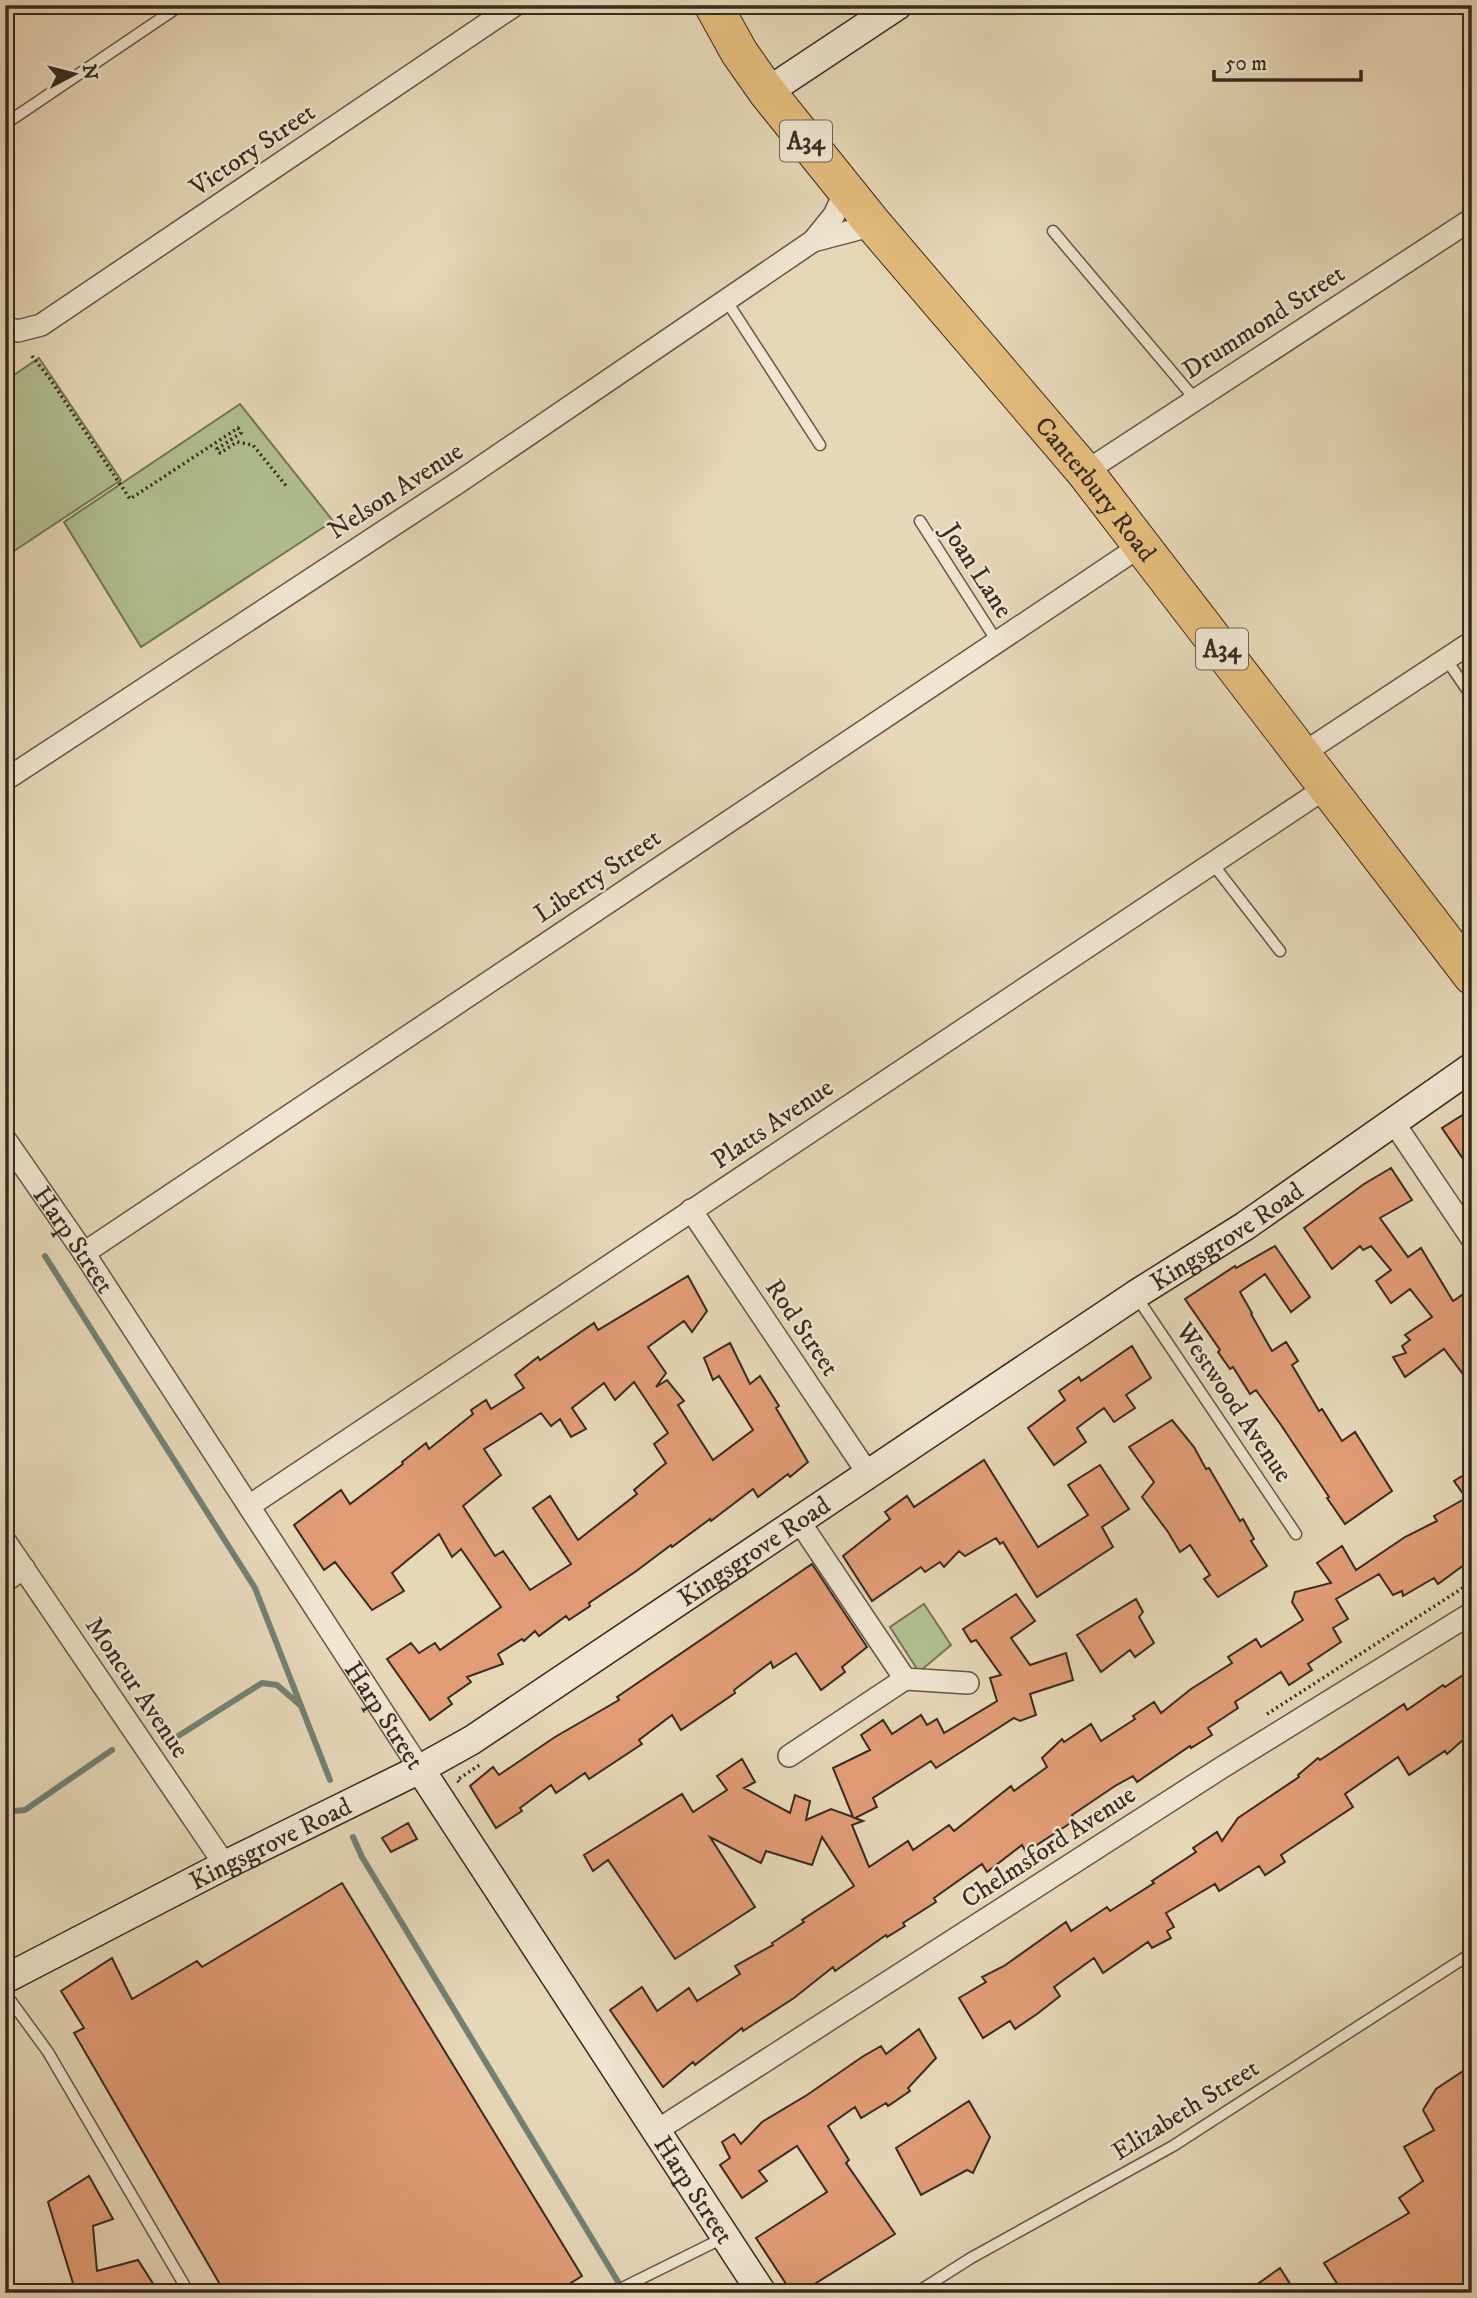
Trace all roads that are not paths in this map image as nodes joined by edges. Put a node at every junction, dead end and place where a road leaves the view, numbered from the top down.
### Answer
1 (181, 5) edge
2 (515, 5) edge
3 (713, 5) edge
4 (888, 8) edge
5 (767, 92) junction
6 (5, 124) edge
7 (846, 190) junction
8 (1472, 219) edge
9 (874, 225) junction
10 (1053, 231) dead end
11 (813, 241) junction
12 (726, 300) junction
13 (12, 329) edge
14 (1195, 399) junction
15 (820, 445) dead end
16 (1085, 472) junction
17 (920, 521) dead end
18 (1142, 545) junction
19 (1472, 642) edge
20 (998, 643) junction
21 (1446, 659) junction
22 (1472, 697) edge
23 (1302, 754) junction
24 (5, 780) edge
25 (1327, 787) junction
26 (1212, 863) junction
27 (1280, 951) dead end
28 (1472, 976) edge
29 (1472, 1068) edge
30 (1394, 1123) junction
31 (5, 1139) edge
32 (691, 1210) junction
33 (1472, 1239) edge
34 (84, 1253) junction
35 (1135, 1295) junction
36 (869, 1475) junction
37 (249, 1506) junction
38 (799, 1521) junction
39 (1296, 1534) dead end
40 (5, 1541) edge
41 (24, 1568) junction
42 (5, 1581) edge
43 (1472, 1613) edge
44 (905, 1679) junction
45 (968, 1683) dead end
46 (789, 1756) dead end
47 (420, 1769) junction
48 (225, 1865) junction
49 (1472, 1953) edge
50 (5, 1979) edge
51 (5, 1993) edge
52 (656, 2131) junction
53 (725, 2237) junction
54 (189, 2293) edge
55 (612, 2293) edge
56 (762, 2293) edge
57 (916, 2293) edge

1 - 6 lane
2 - 13 street, Victory Street
3 - 5 highway, Canterbury Road / A34
4 - 5 main road
5 - 7 highway, Canterbury Road / A34
7 - 9 highway, Canterbury Road / A34
7 - 11 street, Nelson Avenue
8 - 14 street, Drummond Street
9 - 11 street, Nelson Avenue
9 - 16 highway, Canterbury Road / A34
10 - 14 lane
11 - 12 street, Nelson Avenue
12 - 15 lane
12 - 24 street, Nelson Avenue
14 - 16 street, Drummond Street
16 - 18 highway, Canterbury Road / A34
17 - 20 lane, Joan Lane
18 - 20 street, Liberty Street
18 - 23 highway, Canterbury Road / A34
19 - 21 street
20 - 34 street, Liberty Street
21 - 22 lane
21 - 23 street
23 - 25 highway, Canterbury Road / A34
25 - 26 street, Platts Avenue
25 - 28 highway, Canterbury Road / A34
26 - 27 lane
26 - 32 street, Platts Avenue
29 - 30 main road, Kingsgrove Road
30 - 33 street
30 - 35 main road, Kingsgrove Road
31 - 34 street, Harp Street
32 - 36 street, Rod Street
32 - 37 street, Platts Avenue
34 - 37 street, Harp Street
35 - 36 main road, Kingsgrove Road
35 - 39 lane, Westwood Avenue
36 - 38 main road, Kingsgrove Road
37 - 47 street, Harp Street
38 - 44 street
38 - 47 main road, Kingsgrove Road
40 - 41 street, Moncur Avenue
41 - 42 street
41 - 48 street, Moncur Avenue
43 - 52 street, Chelmsford Avenue
44 - 45 street
44 - 46 street
47 - 48 main road, Kingsgrove Road
47 - 52 main road, Harp Street
48 - 50 main road, Kingsgrove Road
49 - 57 lane, Elizabeth Street
51 - 54 lane
52 - 53 main road, Harp Street
53 - 55 lane
53 - 56 main road, Harp Street

